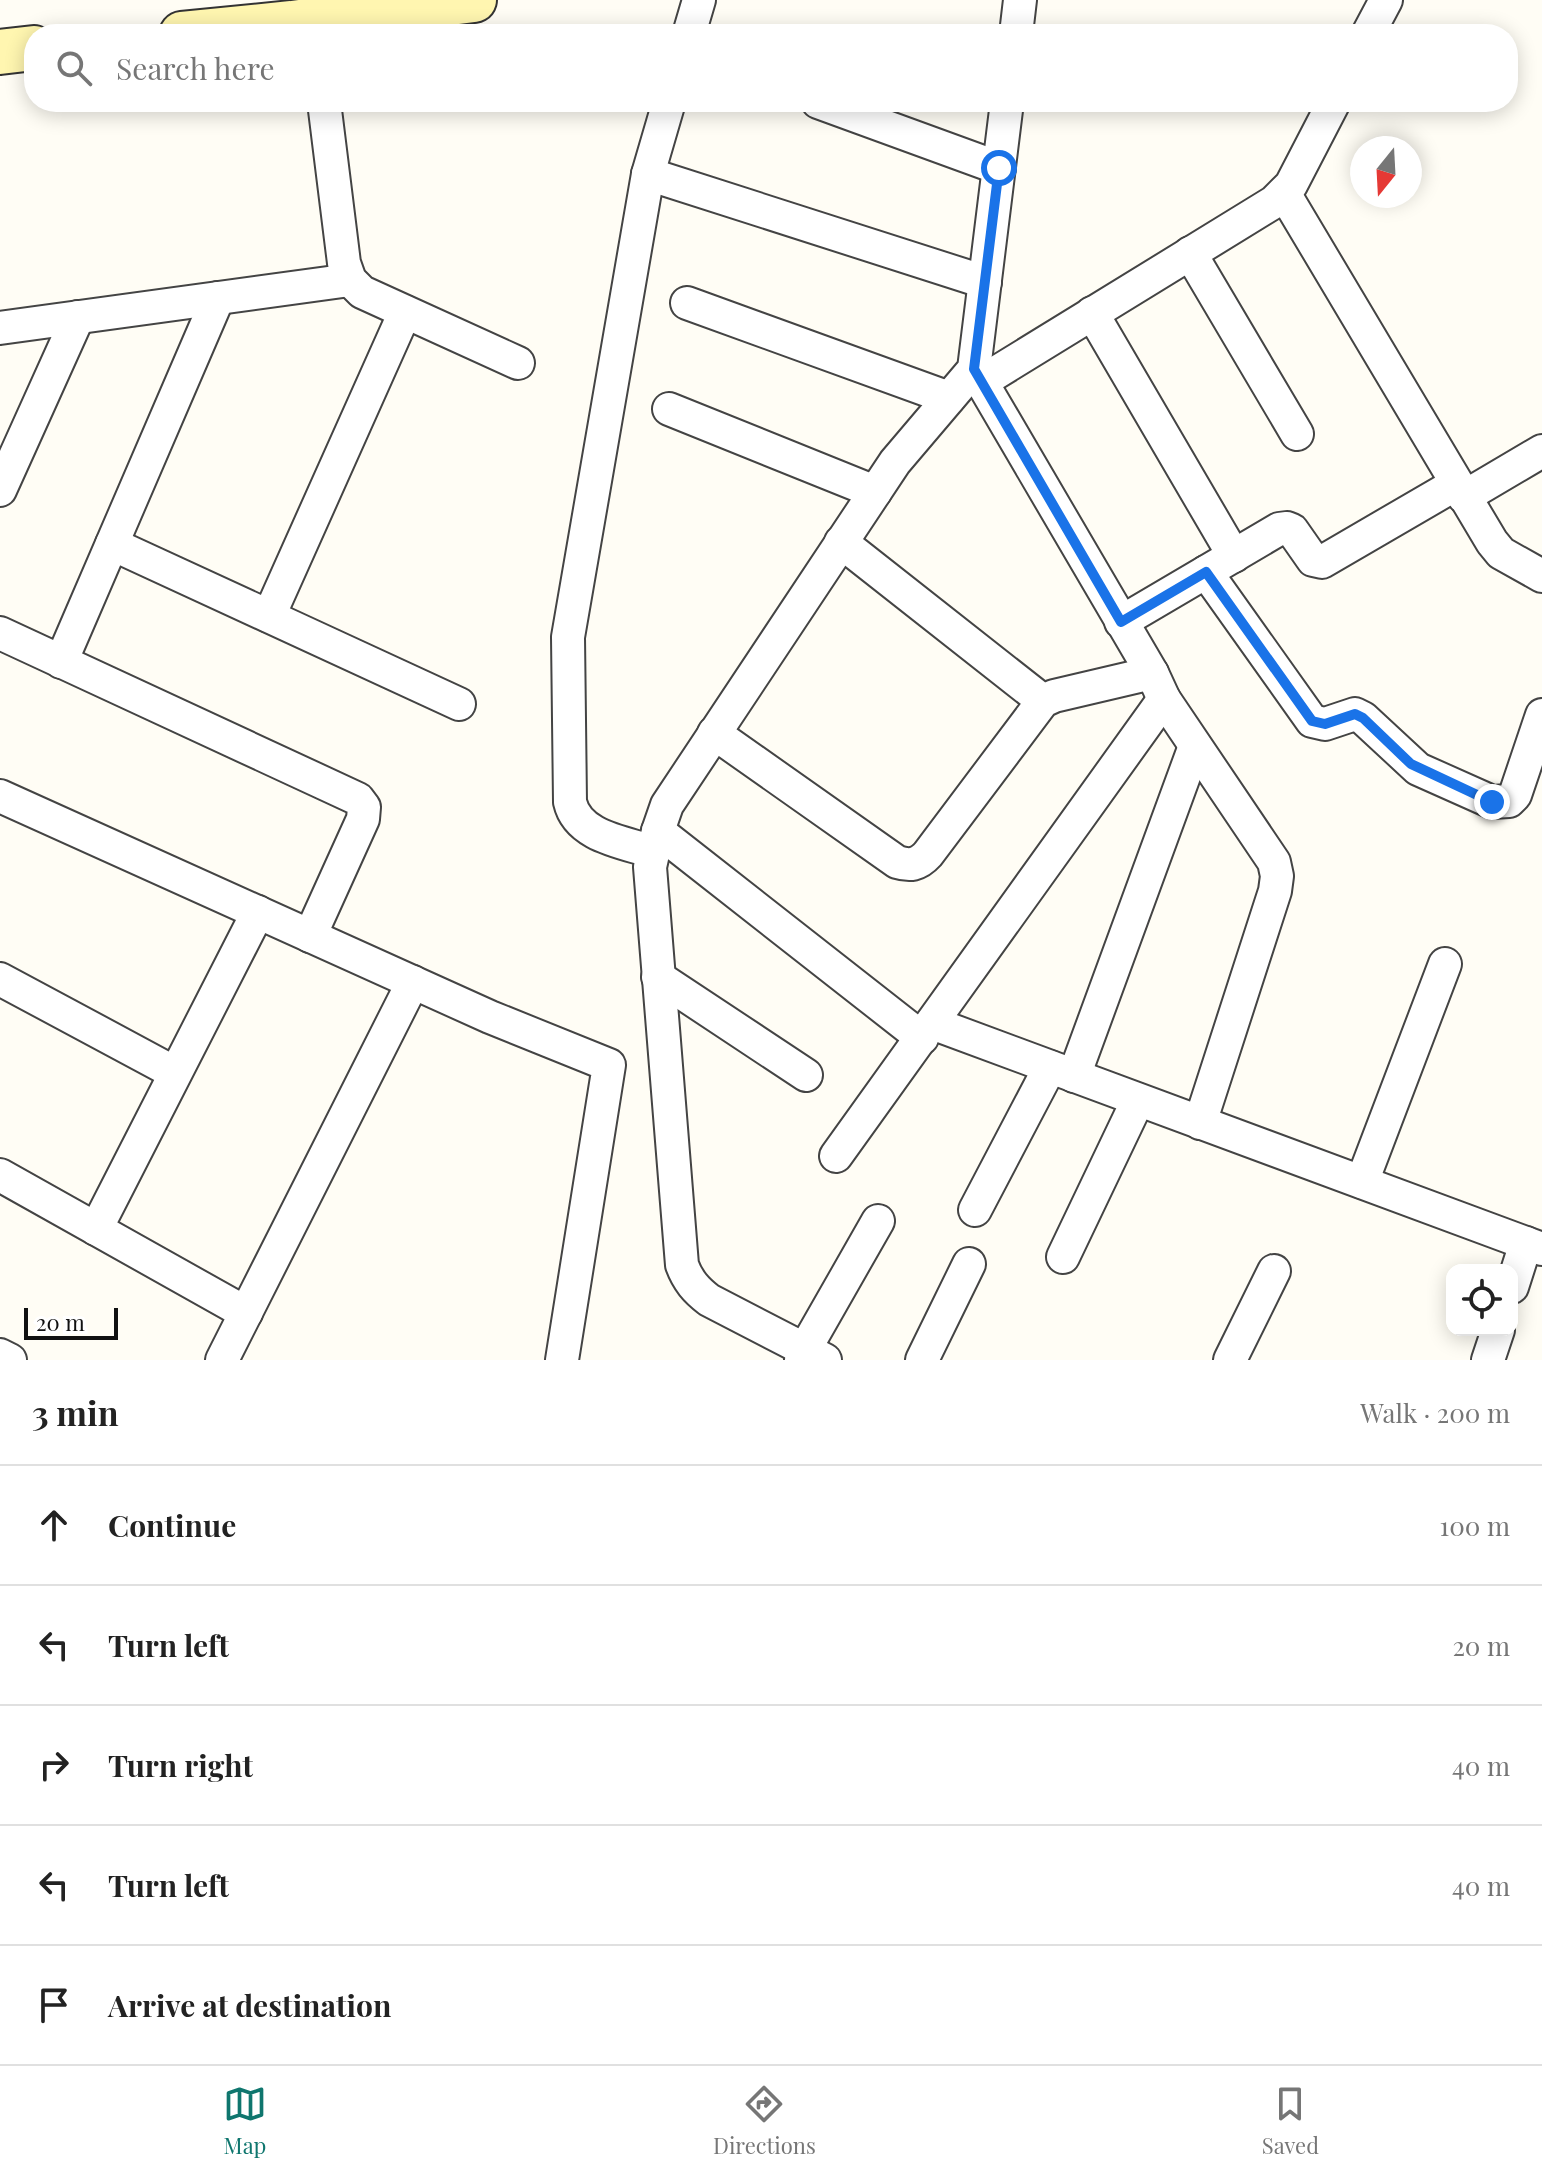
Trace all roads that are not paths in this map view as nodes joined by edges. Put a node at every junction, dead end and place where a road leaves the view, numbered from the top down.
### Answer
1 (474, 0) edge
2 (699, 0) edge
3 (1020, 0) edge
4 (1386, 0) edge
5 (302, 19) edge
6 (262, 24) edge
7 (692, 24) edge
8 (1017, 24) edge
9 (1373, 24) edge
10 (24, 49) edge
11 (0, 52) edge
12 (325, 112) edge
13 (666, 112) edge
14 (845, 112) edge
15 (1006, 112) edge
16 (1329, 112) edge
17 (999, 168) junction
18 (648, 174) junction
19 (1284, 193) junction
20 (1190, 253) junction
21 (350, 280) junction
22 (985, 282) junction
23 (218, 298) junction
24 (687, 303) dead end
25 (405, 312) junction
26 (1092, 313) junction
27 (78, 317) junction
28 (0, 328) edge
29 (518, 363) dead end
30 (978, 375) junction
31 (949, 398) junction
32 (669, 409) dead end
33 (1297, 434) dead end
34 (1542, 451) edge
35 (0, 490) edge
36 (1460, 491) junction
37 (875, 492) junction
38 (841, 542) junction
39 (112, 544) junction
40 (1234, 556) junction
41 (1206, 572) junction
42 (1542, 576) edge
43 (269, 616) junction
44 (1121, 622) junction
45 (0, 633) edge
46 (61, 662) junction
47 (1158, 686) junction
48 (1043, 701) junction
49 (459, 704) dead end
50 (1542, 715) edge
51 (714, 733) junction
52 (1195, 746) junction
53 (0, 796) edge
54 (656, 842) junction
55 (258, 912) junction
56 (310, 936) junction
57 (1445, 964) dead end
58 (658, 977) junction
59 (0, 979) edge
60 (413, 982) junction
61 (927, 1031) junction
62 (1062, 1071) junction
63 (175, 1073) junction
64 (806, 1075) dead end
65 (1138, 1100) junction
66 (1200, 1123) junction
67 (836, 1156) dead end
68 (0, 1175) edge
69 (1362, 1182) junction
70 (975, 1210) dead end
71 (878, 1221) dead end
72 (96, 1229) junction
73 (1534, 1246) edge
74 (1063, 1257) dead end
75 (969, 1264) dead end
76 (1274, 1271) dead end
77 (1518, 1276) edge
78 (246, 1313) junction
79 (1496, 1336) edge
80 (0, 1355) edge
81 (810, 1356) edge
82 (10, 1360) edge
83 (222, 1360) edge
84 (562, 1360) edge
85 (922, 1360) edge
86 (1230, 1360) edge
87 (1488, 1360) edge

1 - 5 street
2 - 7 street
3 - 8 street
4 - 9 street
5 - 6 street
10 - 11 street
12 - 21 street
13 - 18 street
14 - 17 street
15 - 17 street
16 - 19 street
17 - 22 street
18 - 22 street
18 - 54 street
19 - 20 street
19 - 36 street
20 - 26 street
20 - 33 street
21 - 23 street
21 - 25 street
22 - 30 street
23 - 27 street
23 - 39 street
24 - 31 street
25 - 29 street
25 - 43 street
26 - 30 street
26 - 40 street
27 - 28 street
27 - 35 street
30 - 31 street
30 - 44 street
31 - 37 street
32 - 37 street
34 - 36 street
36 - 40 street
36 - 42 street
37 - 38 street
38 - 48 street
38 - 51 street
39 - 43 street
39 - 46 street
40 - 41 street
41 - 44 street
41 - 50 street
43 - 49 street
44 - 47 street
45 - 46 street
46 - 56 street
47 - 48 street
47 - 52 street
47 - 61 street
48 - 51 street
51 - 54 street
52 - 62 street
52 - 66 street
53 - 55 street
54 - 58 street
54 - 61 street
55 - 56 street
55 - 63 street
56 - 60 street
57 - 69 street
58 - 64 street
58 - 81 street
59 - 63 street
60 - 78 street
60 - 84 street
61 - 62 street
61 - 67 street
62 - 65 street
62 - 70 street
63 - 72 street
65 - 66 street
65 - 74 street
66 - 69 street
68 - 72 street
69 - 73 street
71 - 81 street
72 - 78 street
73 - 77 street
75 - 85 street
76 - 86 street
78 - 83 street
79 - 87 street
80 - 82 street

